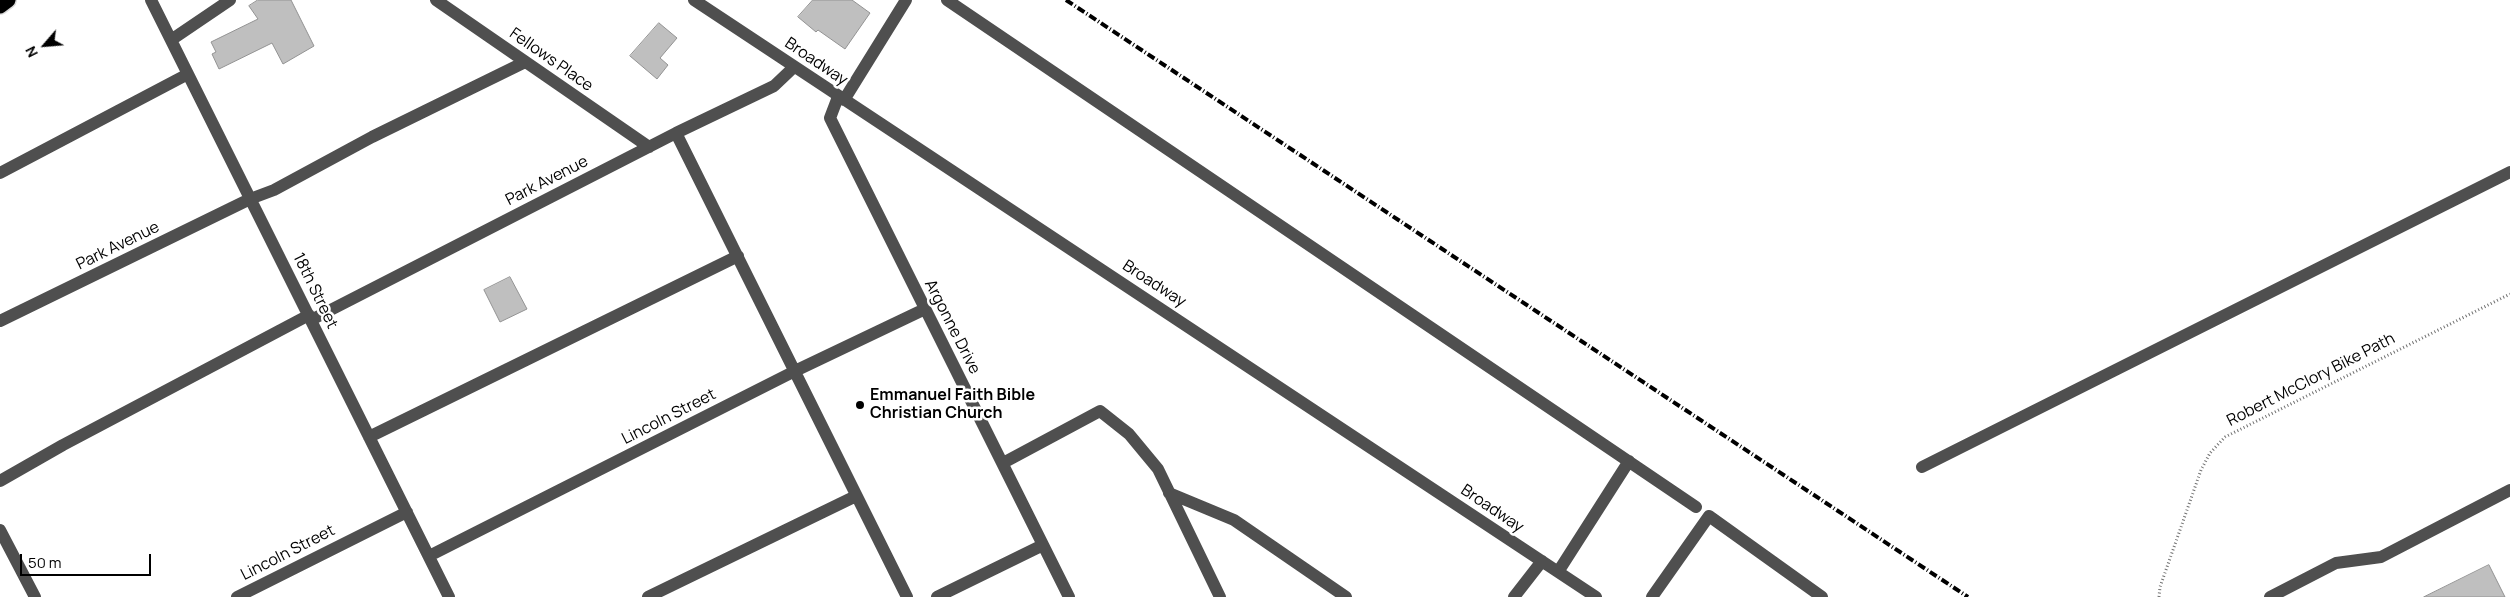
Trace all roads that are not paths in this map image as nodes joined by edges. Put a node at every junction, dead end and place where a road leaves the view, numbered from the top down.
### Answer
1 (8, 0) edge
2 (151, 0) edge
3 (230, 0) edge
4 (436, 0) edge
5 (694, 0) edge
6 (906, 0) edge
7 (947, 0) edge
8 (0, 6) edge
9 (171, 40) junction
10 (525, 62) junction
11 (794, 67) junction
12 (188, 74) junction
13 (841, 98) junction
14 (676, 133) junction
15 (649, 147) junction
16 (2510, 172) edge
17 (0, 173) edge
18 (250, 199) junction
19 (738, 256) junction
20 (924, 310) junction
21 (310, 318) junction
22 (0, 321) edge
23 (795, 372) junction
24 (369, 436) junction
25 (1629, 461) junction
26 (1003, 462) junction
27 (1922, 467) dead end
28 (0, 481) edge
29 (2510, 490) edge
30 (1170, 493) junction
31 (856, 496) junction
32 (1696, 507) dead end
33 (407, 512) junction
34 (0, 530) edge
35 (1043, 545) junction
36 (429, 556) junction
37 (1542, 561) junction
38 (1558, 572) junction
39 (34, 597) edge
40 (237, 597) edge
41 (449, 597) edge
42 (648, 597) edge
43 (907, 597) edge
44 (937, 597) edge
45 (1069, 597) edge
46 (1220, 597) edge
47 (1346, 597) edge
48 (1514, 597) edge
49 (1596, 597) edge
50 (1652, 597) edge
51 (1822, 597) edge
52 (2270, 597) edge

1 - 8 highway
2 - 9 street, 18th Street
3 - 9 street
4 - 10 street, Fellows Place
5 - 11 street, Broadway
6 - 13 street, Argonne Drive
7 - 25 street
9 - 12 street, 18th Street
10 - 15 street, Fellows Place
10 - 18 street, Park Avenue
11 - 13 street, Broadway
11 - 14 street, Park Avenue
12 - 17 street
12 - 18 street, 18th Street
13 - 20 street, Argonne Drive
13 - 37 street, Broadway
14 - 15 street, Park Avenue
14 - 19 street
15 - 21 street, Park Avenue
16 - 27 street
18 - 21 street, 18th Street
18 - 22 street, Park Avenue
19 - 23 street
19 - 24 street
20 - 23 street, Lincoln Street
20 - 26 street, Argonne Drive
21 - 24 street, 18th Street
21 - 28 street, Park Avenue
23 - 31 street
23 - 36 street, Lincoln Street
24 - 33 street, 18th Street
25 - 32 street
25 - 38 street
26 - 30 street
26 - 35 street, Argonne Drive
29 - 52 street
30 - 46 street
30 - 47 street
31 - 42 street
31 - 43 street
33 - 36 street, 18th Street
33 - 40 street, Lincoln Street
34 - 39 street
35 - 44 street
35 - 45 street, Argonne Drive
36 - 41 street, 18th Street
37 - 38 street, Broadway
37 - 48 street
38 - 49 street, Broadway
50 - 51 street

